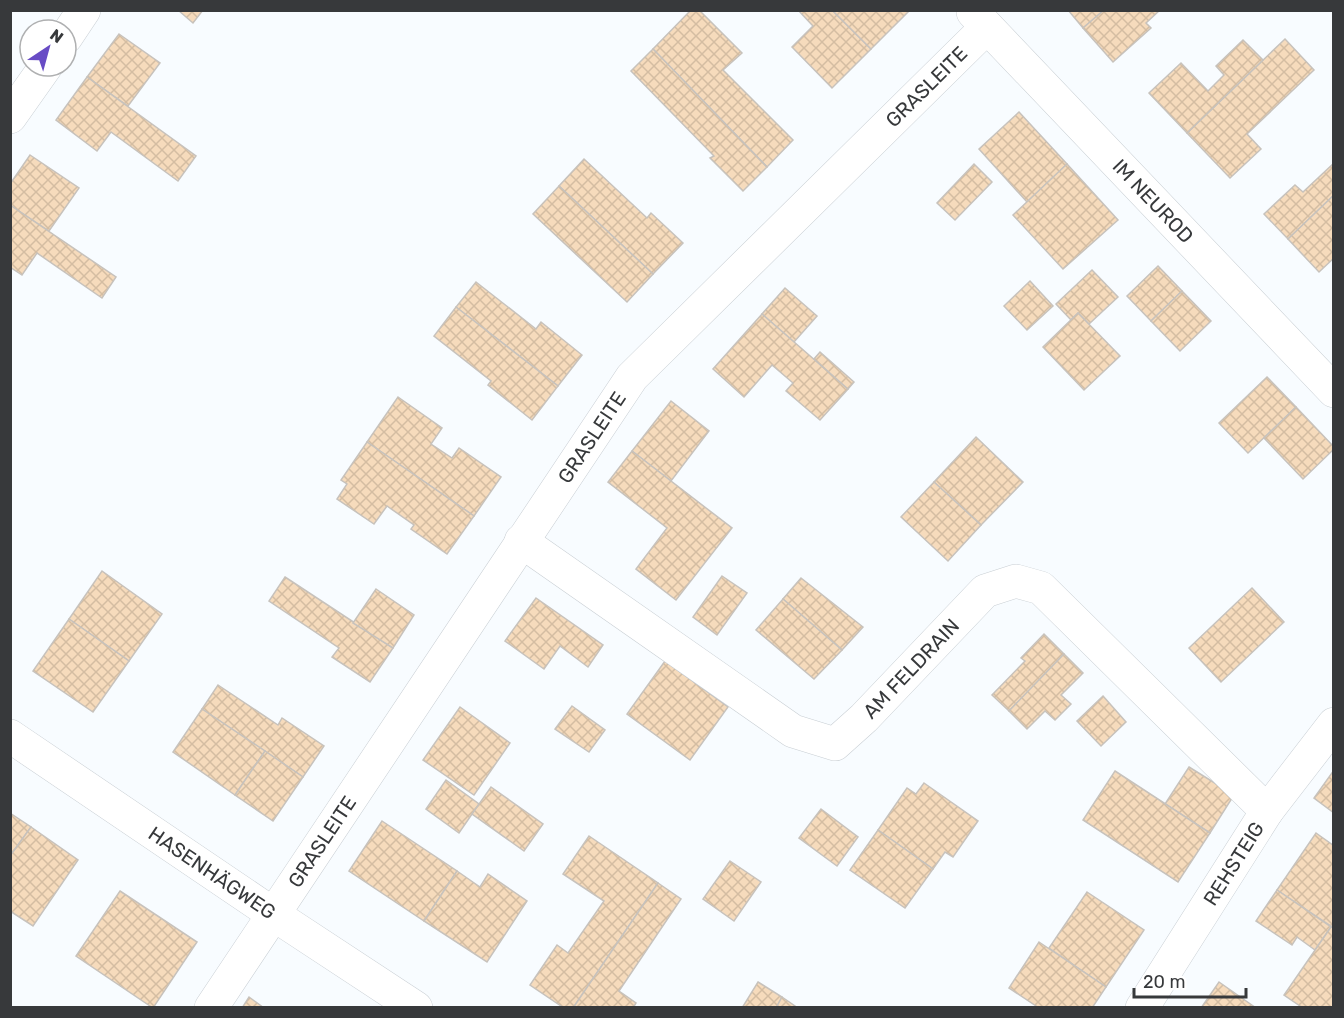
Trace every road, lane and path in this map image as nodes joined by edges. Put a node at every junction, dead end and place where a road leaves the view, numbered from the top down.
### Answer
1 (980, 19) edge
2 (38, 78) edge
3 (10, 117) edge
4 (1334, 391) edge
5 (521, 541) junction
6 (1334, 724) edge
7 (10, 736) edge
8 (1267, 812) junction
9 (273, 914) junction
10 (211, 1008) edge
11 (416, 1008) edge
12 (1142, 1008) edge

1 - 4 street, IM NEUROD
1 - 5 street, GRASLEITE
2 - 3 street
5 - 8 street, AM FELDRAIN
5 - 9 street, GRASLEITE
6 - 8 street, REHSTEIG
7 - 9 street, HASENHÄGWEG
8 - 12 street, REHSTEIG
9 - 10 street, GRASLEITE
9 - 11 street, HASENHÄGWEG

